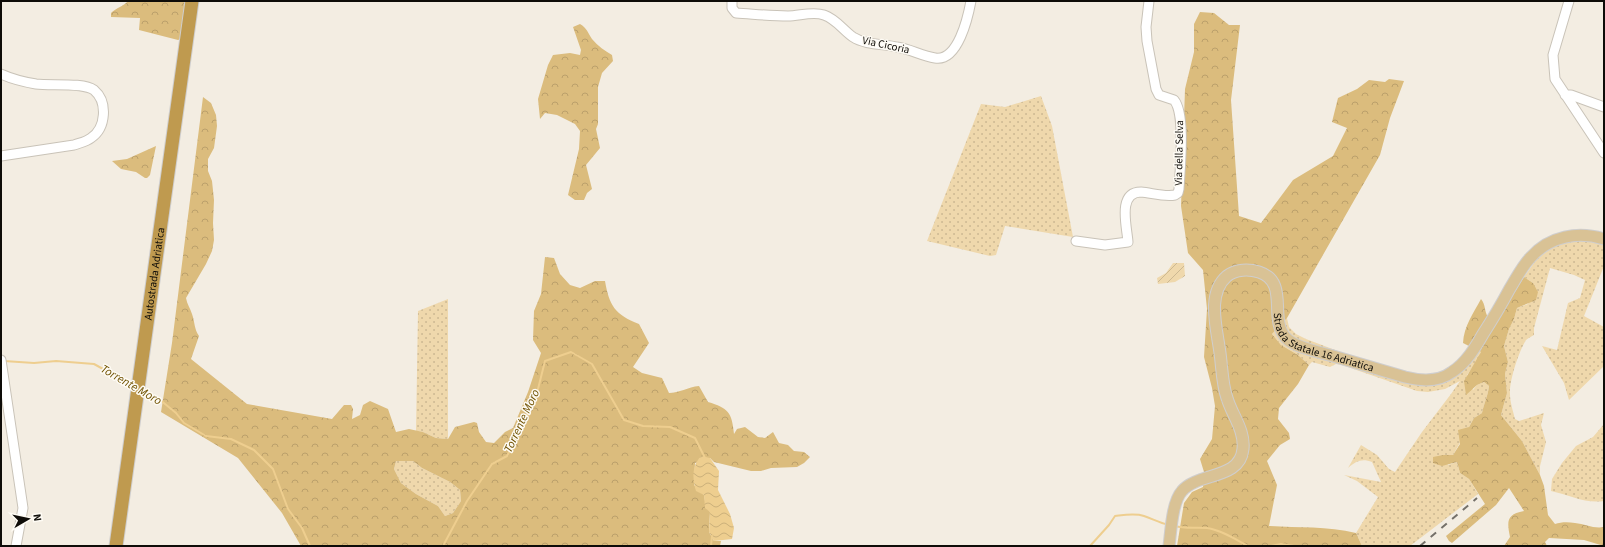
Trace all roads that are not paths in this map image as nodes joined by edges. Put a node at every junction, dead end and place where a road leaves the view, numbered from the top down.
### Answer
1 (192, 1) edge
2 (201, 1) edge
3 (732, 1) edge
4 (971, 1) edge
5 (1149, 1) edge
6 (1569, 1) edge
7 (1, 74) edge
8 (1564, 95) junction
9 (1604, 107) edge
10 (1604, 153) edge
11 (1, 156) edge
12 (1604, 239) edge
13 (1076, 242) dead end
14 (1, 360) edge
15 (16, 546) edge
16 (116, 546) edge
17 (125, 546) edge
18 (1169, 546) edge

1 - 16 highway, Autostrada Adriatica
2 - 17 highway, Autostrada Adriatica
3 - 4 street, Via Cicoria
5 - 13 street, Via della Selva
6 - 8 street
7 - 11 street
8 - 9 street
8 - 10 street
12 - 18 main road, Strada Statale 16 Adriatica
14 - 15 street

